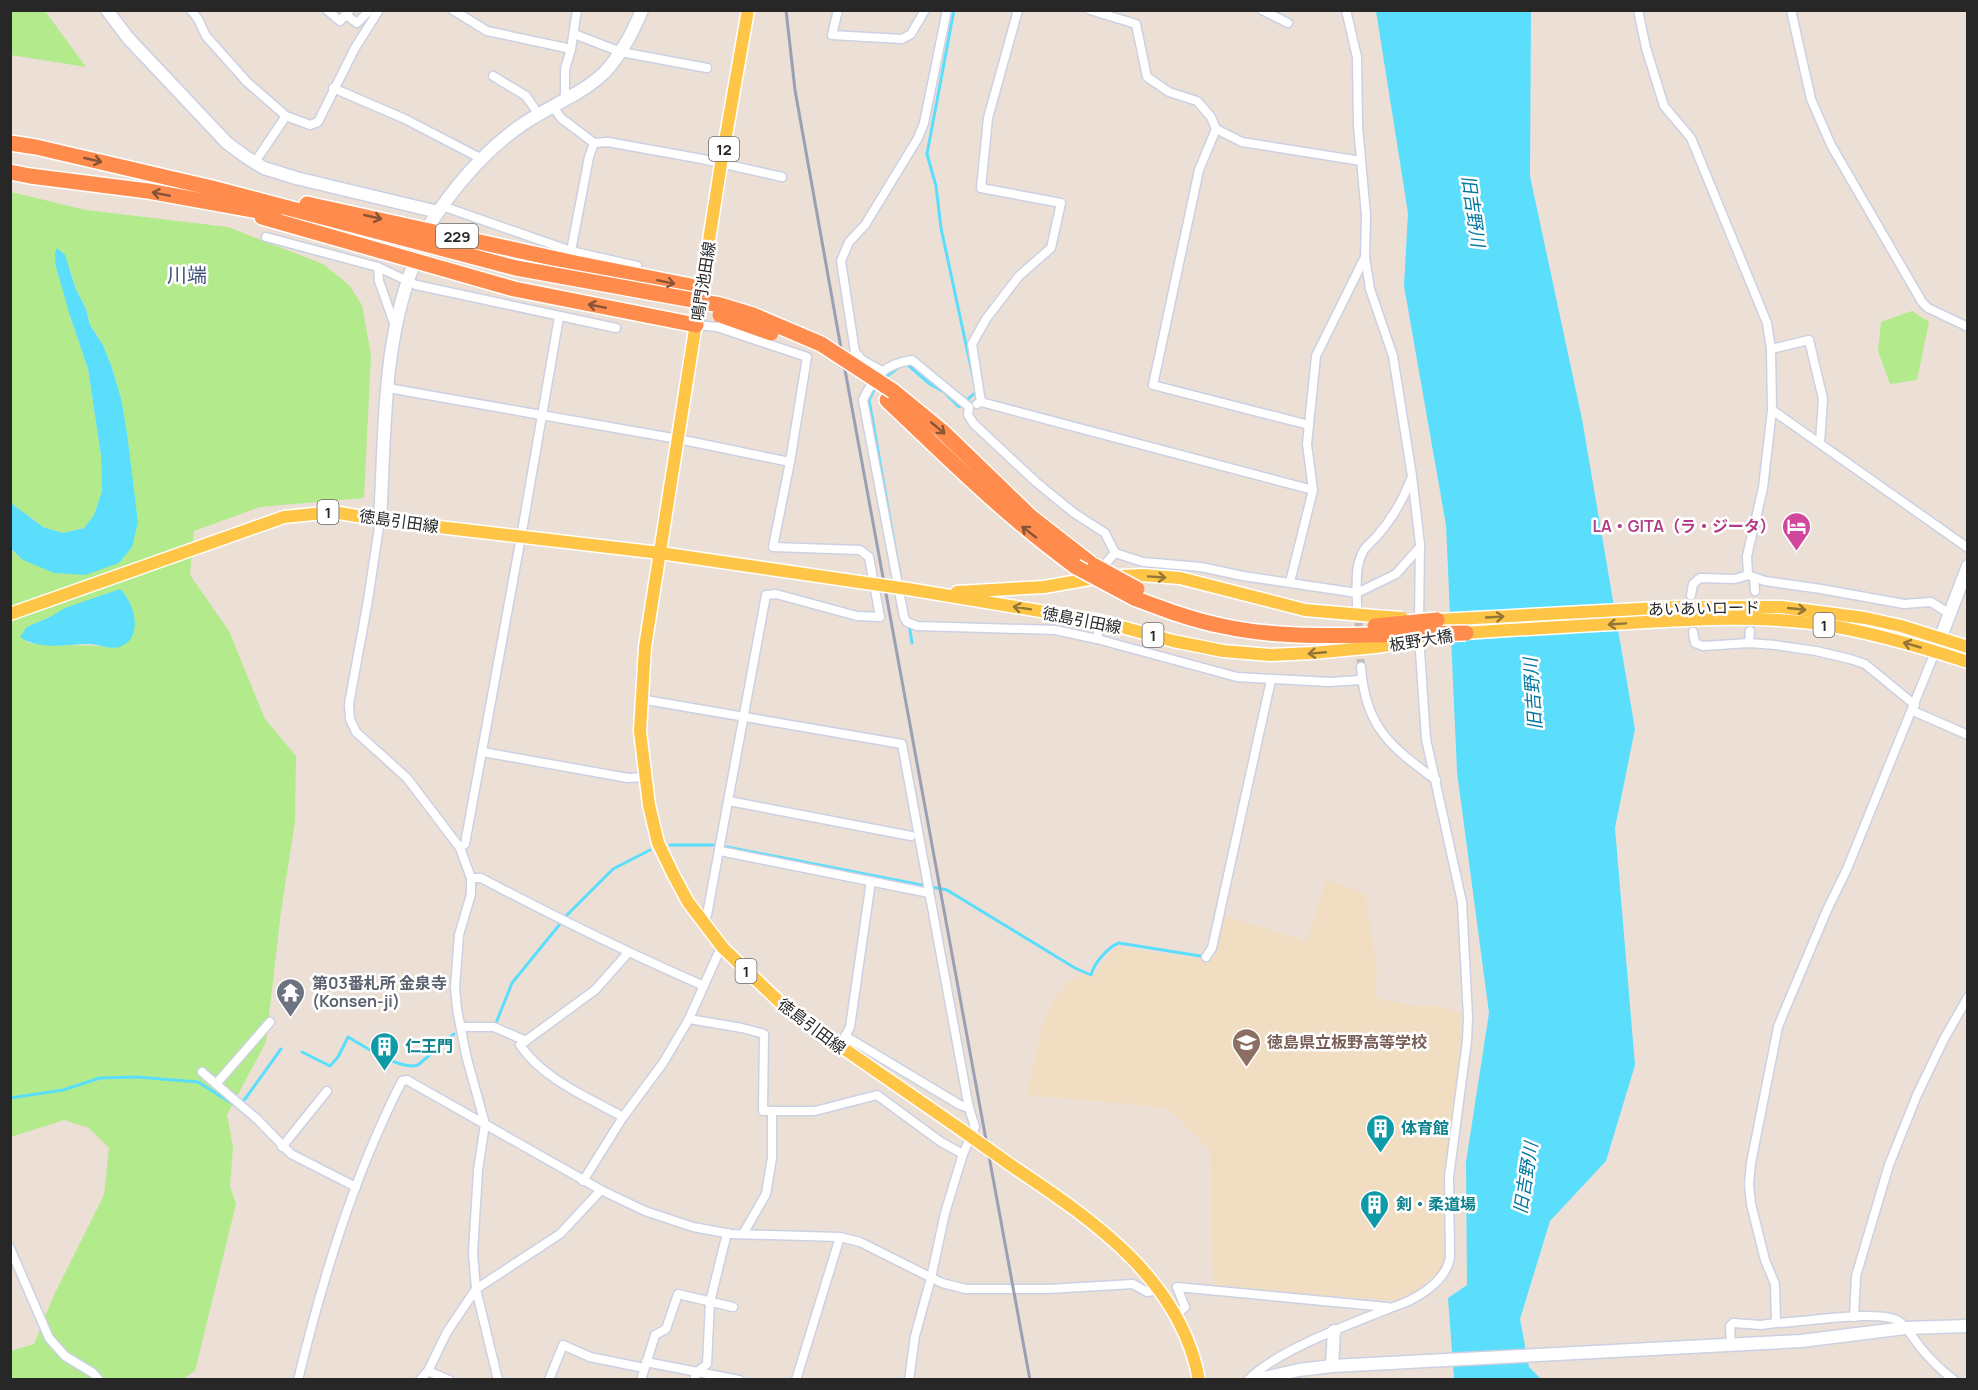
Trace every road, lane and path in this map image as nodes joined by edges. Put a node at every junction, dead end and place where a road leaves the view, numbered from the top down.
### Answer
1 (107, 10) edge
2 (191, 10) edge
3 (327, 10) edge
4 (370, 10) edge
5 (379, 10) edge
6 (453, 10) edge
7 (577, 10) edge
8 (642, 10) edge
9 (748, 10) edge
10 (838, 10) edge
11 (925, 10) edge
12 (947, 10) edge
13 (1018, 10) edge
14 (1090, 10) edge
15 (1263, 10) edge
16 (1346, 10) edge
17 (1638, 10) edge
18 (1791, 10) edge
19 (348, 13) edge
20 (1288, 23) dead end
21 (574, 34) junction
22 (571, 49) junction
23 (621, 52) junction
24 (707, 68) dead end
25 (493, 76) dead end
26 (333, 88) junction
27 (564, 99) junction
28 (553, 106) junction
29 (286, 116) junction
30 (539, 116) junction
31 (1216, 129) junction
32 (10, 143) edge
33 (594, 143) junction
34 (482, 159) junction
35 (1361, 161) junction
36 (255, 162) junction
37 (721, 164) junction
38 (10, 172) edge
39 (782, 177) dead end
40 (212, 188) junction
41 (219, 205) junction
42 (440, 209) junction
43 (430, 224) dead end
44 (266, 237) dead end
45 (571, 251) junction
46 (1365, 256) junction
47 (637, 266) dead end
48 (378, 267) junction
49 (412, 269) dead end
50 (515, 272) junction
51 (408, 282) junction
52 (701, 288) junction
53 (559, 317) junction
54 (696, 326) junction
55 (1968, 327) edge
56 (616, 328) dead end
57 (396, 329) junction
58 (1771, 349) junction
59 (882, 371) junction
60 (388, 388) junction
61 (981, 402) junction
62 (969, 407) junction
63 (1772, 410) junction
64 (543, 415) junction
65 (1309, 425) junction
66 (678, 439) junction
67 (1820, 443) junction
68 (790, 462) junction
69 (1412, 476) junction
70 (1313, 490) junction
71 (380, 520) junction
72 (521, 537) junction
73 (1420, 547) junction
74 (1968, 548) edge
75 (660, 553) junction
76 (1115, 553) junction
77 (1968, 567) edge
78 (1101, 577) junction
79 (1751, 577) junction
80 (1290, 582) junction
81 (1755, 591) tunnel mouth
82 (932, 593) junction
83 (1357, 593) junction
84 (1692, 595) dead end
85 (1357, 606) tunnel mouth
86 (10, 614) edge
87 (1676, 614) junction
88 (1950, 614) junction
89 (1100, 621) junction
90 (1437, 621) joint
91 (1375, 631) junction
92 (1693, 632) dead end
93 (1750, 632) tunnel mouth
94 (1466, 633) joint
95 (1941, 637) junction
96 (1097, 639) junction
97 (1749, 643) junction
98 (1968, 646) edge
99 (1935, 652) junction
100 (1968, 662) edge
101 (1361, 667) tunnel mouth
102 (1271, 680) junction
103 (1362, 680) junction
104 (640, 699) junction
105 (1914, 708) junction
106 (744, 717) junction
107 (1968, 735) edge
108 (483, 752) junction
109 (645, 777) junction
110 (1436, 780) junction
111 (729, 801) junction
112 (911, 836) dead end
113 (460, 848) junction
114 (720, 851) junction
115 (471, 878) junction
116 (871, 881) junction
117 (929, 889) junction
118 (703, 922) junction
119 (723, 948) junction
120 (628, 953) junction
121 (1206, 957) dead end
122 (704, 986) junction
123 (1967, 999) edge
124 (689, 1019) junction
125 (270, 1023) dead end
126 (461, 1027) junction
127 (526, 1041) junction
128 (842, 1041) junction
129 (202, 1072) dead end
130 (216, 1084) junction
131 (327, 1091) dead end
132 (969, 1108) junction
133 (772, 1111) junction
134 (622, 1117) junction
135 (485, 1124) junction
136 (282, 1147) junction
137 (963, 1154) junction
138 (584, 1181) junction
139 (356, 1187) junction
140 (601, 1190) junction
141 (727, 1233) junction
142 (743, 1234) junction
143 (840, 1237) junction
144 (10, 1248) edge
145 (931, 1278) junction
146 (476, 1289) junction
147 (1159, 1290) junction
148 (710, 1302) junction
149 (733, 1307) dead end
150 (1390, 1308) junction
151 (1175, 1316) junction
152 (1854, 1317) junction
153 (1776, 1323) junction
154 (1968, 1326) edge
155 (1905, 1328) junction
156 (1334, 1331) junction
157 (1726, 1345) junction
158 (645, 1365) junction
159 (1332, 1366) junction
160 (428, 1371) junction
161 (695, 1376) edge
162 (99, 1380) edge
163 (298, 1380) edge
164 (420, 1380) edge
165 (449, 1380) edge
166 (498, 1380) edge
167 (549, 1380) edge
168 (641, 1380) edge
169 (740, 1380) edge
170 (796, 1380) edge
171 (909, 1380) edge
172 (1199, 1380) edge
173 (1248, 1380) edge
174 (1255, 1380) edge
175 (1954, 1380) edge

1 - 36 street
2 - 29 street
3 - 19 street
4 - 19 street
5 - 26 street
6 - 22 street
7 - 21 street
8 - 23 street
9 - 37 main road, 鳴門池田線 / 12
10 - 11 street
12 - 59 street
13 - 61 street
14 - 31 street
15 - 20 street
16 - 35 street
17 - 58 street
18 - 55 street
21 - 22 street
21 - 23 street
22 - 27 street
23 - 24 street
23 - 27 street
25 - 30 street
26 - 29 street
26 - 34 street
27 - 28 street
28 - 30 street
28 - 33 street
29 - 36 street
30 - 34 street
31 - 35 street
31 - 65 street
32 -> 40 highway
33 - 37 street
33 - 45 street
34 - 42 street
35 - 46 street
36 - 42 street
37 - 39 street
37 - 52 main road, 鳴門池田線 / 12
41 -> 38 highway
40 - 50 highway
40 -> 52 highway, 229
41 - 50 highway
54 -> 41 highway, 229
42 - 43 street
42 - 45 street
44 - 48 street
45 - 47 street
46 - 65 street
46 - 69 street
48 - 51 street
48 - 57 street
49 - 51 street
50 - 91 highway, bridge
51 - 53 street
51 - 57 street
52 - 54 main road, 鳴門池田線 / 12
53 - 56 street
53 - 64 street
54 - 66 main road, 鳴門池田線 / 12
54 - 68 street
57 - 60 street
58 - 63 street
58 - 67 street
59 - 62 street
59 - 96 street
60 - 64 street
60 - 71 street
61 - 62 street
61 - 70 street
62 - 76 street
63 - 67 street
63 - 79 street
64 - 66 street
64 - 72 street
65 - 70 street
66 - 68 street
66 - 75 main road, 鳴門池田線 / 12
67 - 74 street
68 - 106 street
69 - 73 street
69 - 83 street
70 - 80 street
71 - 72 main road, 徳島引田線 / 1
71 - 86 main road, 徳島引田線 / 1
71 - 113 street
72 - 75 main road, 徳島引田線 / 1
72 - 108 street
73 - 83 street
73 - 110 street
75 - 82 main road, 徳島引田線 / 1, bridge
75 - 104 main road, 徳島引田線 / 1
76 - 78 street
76 - 80 street
77 - 88 street
78 - 82 main road, 徳島引田線 / 1
78 -> 91 main road, 徳島引田線 / 1
79 - 81 street
79 - 84 street
79 - 88 street
80 - 83 street
89 -> 82 main road, 徳島引田線 / 1
83 - 85 street
90 -> 87 main road, あいあいロード / 1
87 -> 94 main road, あいあいロード / 1
87 -> 95 main road, あいあいロード / 1
99 -> 87 main road, あいあいロード / 1
88 - 95 street
91 -> 89 main road, 徳島引田線 / 1
89 - 96 street
90 - 91 highway, bridge
91 - 94 highway, bridge
92 - 97 street
93 - 97 street
95 - 98 main road, あいあいロード / 1
95 - 99 street
96 - 102 street
97 - 105 street
99 - 100 main road, あいあいロード / 1
99 - 105 street
101 - 103 street
102 - 103 street
102 - 121 street
103 - 110 street
104 - 106 street
104 - 109 main road, 徳島引田線 / 1
105 - 107 street
105 - 153 street
106 - 111 street
106 - 117 street
108 - 109 street
108 - 113 street
109 - 118 main road, 徳島引田線 / 1
110 - 150 street
111 - 112 street
111 - 114 street
113 - 115 street
114 - 116 street
114 - 118 street
115 - 120 street
115 - 126 street
116 - 117 street
116 - 128 street
117 - 132 street
118 - 119 main road, 徳島引田線 / 1
119 - 122 street
119 - 128 main road, 徳島引田線 / 1
120 - 122 street
120 - 127 street
122 - 124 street
123 - 152 street
124 - 133 street
124 - 134 street
125 - 130 street
126 - 127 street
126 - 135 street
127 - 134 street
128 - 132 street
128 - 147 main road, 徳島引田線 / 1, bridge
129 - 130 street
130 - 136 street
131 - 136 street
132 - 137 street
133 - 137 street
133 - 142 street
134 - 138 street
135 - 138 street
135 - 139 street
135 - 146 street
136 - 139 street
137 - 145 street
138 - 140 street
139 - 163 street
140 - 141 street
140 - 146 street
141 - 142 street
141 - 148 street
142 - 143 street
143 - 145 street
143 - 170 street
144 - 162 street
145 - 147 street
145 - 171 street
146 - 160 street
146 - 166 street
147 - 151 main road, 徳島引田線 / 1
148 - 149 street
148 - 158 street
148 - 161 street
150 - 151 street
150 - 156 street
151 - 172 main road, 徳島引田線 / 1
152 - 153 street
152 - 155 street
153 - 157 street
154 - 155 street
155 - 157 street
155 - 175 street
156 - 159 street
156 - 173 street
157 - 159 street
158 - 161 street
158 - 167 street
158 - 168 street
159 - 174 street
160 - 164 street
160 - 165 street
161 - 169 street

